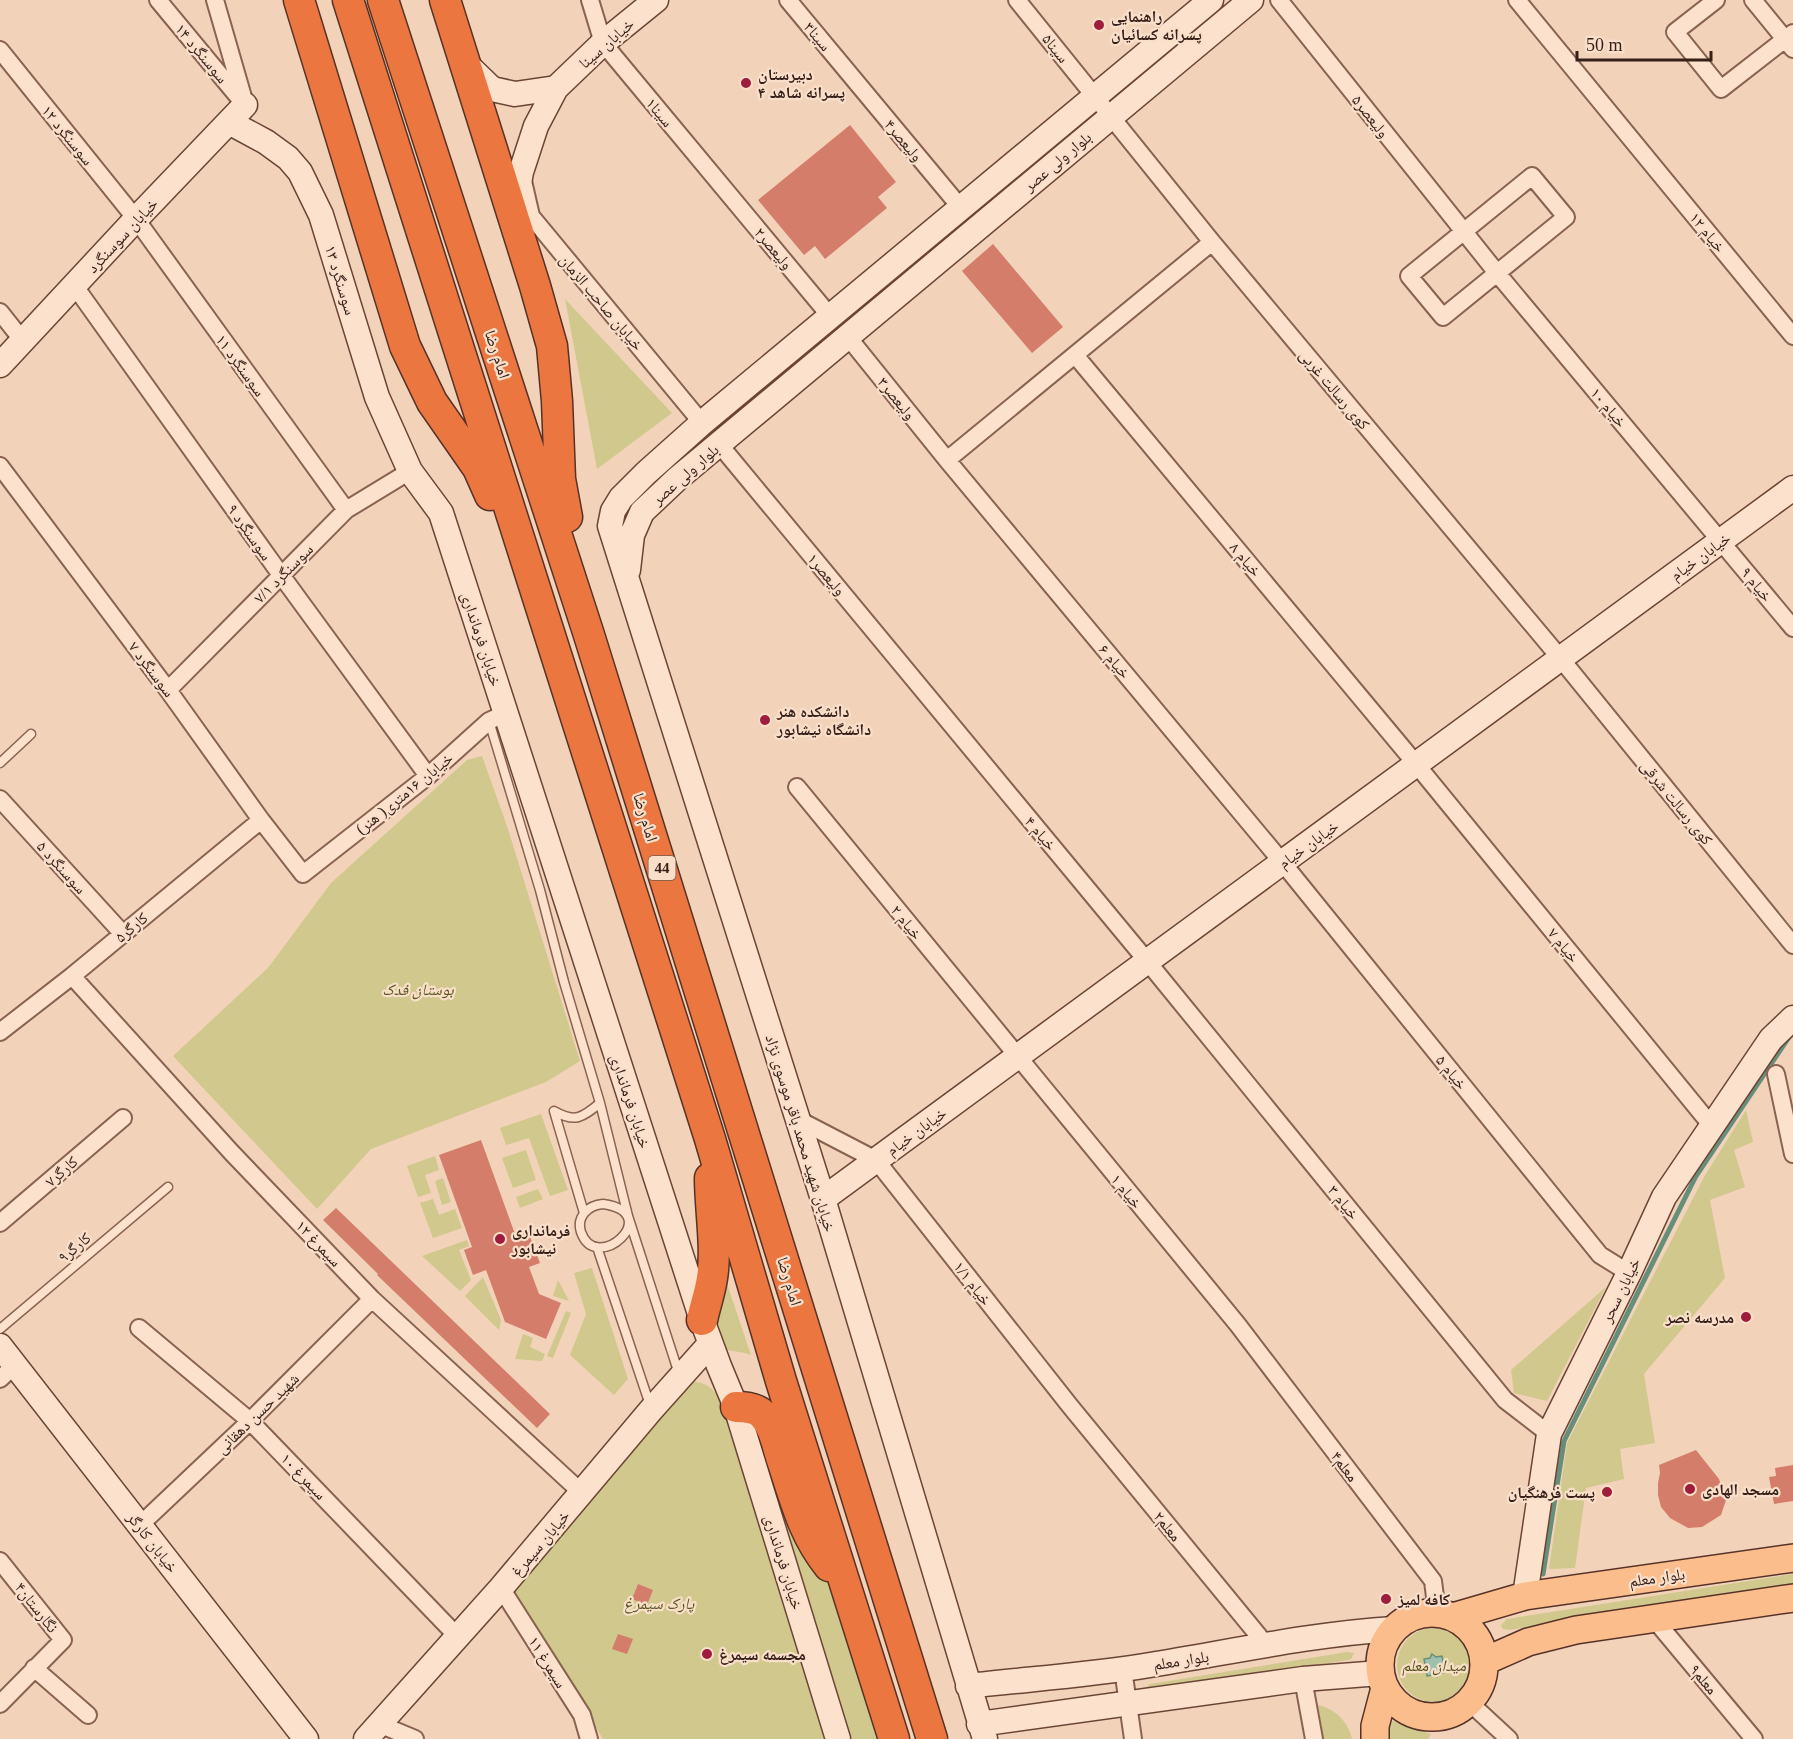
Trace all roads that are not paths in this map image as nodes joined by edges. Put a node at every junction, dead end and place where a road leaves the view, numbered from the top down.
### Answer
1 (158, 0) edge
2 (215, 0) edge
3 (299, 0) edge
4 (348, 0) edge
5 (383, 0) edge
6 (445, 0) edge
7 (590, 0) edge
8 (656, 0) edge
9 (788, 0) edge
10 (1017, 0) edge
11 (1210, 0) edge
12 (1251, 0) edge
13 (1280, 0) edge
14 (1517, 0) edge
15 (1716, 0) edge
16 (1752, 0) edge
17 (1790, 41) edge
18 (603, 44) junction
19 (0, 50) edge
20 (464, 62) junction
21 (848, 71) joint
22 (556, 88) junction
23 (1095, 96) junction
24 (237, 114) junction
25 (1112, 116) junction
26 (521, 172) junction
27 (717, 180) joint
28 (961, 208) junction
29 (512, 218) junction
30 (136, 219) junction
31 (1463, 231) junction
32 (1212, 242) junction
33 (1497, 273) junction
34 (74, 285) junction
35 (0, 312) edge
36 (830, 316) junction
37 (1793, 336) edge
38 (848, 337) junction
39 (23, 341) junction
40 (1075, 355) junction
41 (0, 365) edge
42 (702, 423) junction
43 (720, 444) junction
44 (947, 460) junction
45 (0, 466) edge
46 (410, 471) junction
47 (1793, 488) edge
48 (346, 510) junction
49 (1721, 540) junction
50 (281, 575) junction
51 (627, 582) junction
52 (1793, 628) edge
53 (589, 635) junction
54 (554, 649) junction
55 (1560, 659) junction
56 (168, 690) junction
57 (934, 704) joint
58 (497, 717) junction
59 (31, 734) dead end
60 (0, 763) edge
61 (1416, 764) junction
62 (428, 776) junction
63 (797, 787) dead end
64 (0, 799) edge
65 (261, 820) junction
66 (1282, 862) junction
67 (303, 873) joint
68 (123, 934) junction
69 (1793, 945) edge
70 (1147, 961) junction
71 (72, 976) junction
72 (1793, 1018) edge
73 (0, 1032) edge
74 (1017, 1057) junction
75 (1776, 1074) dead end
76 (600, 1103) junction
77 (123, 1118) dead end
78 (797, 1119) junction
79 (1711, 1125) junction
80 (710, 1139) junction
81 (1793, 1154) edge
82 (876, 1160) junction
83 (168, 1188) dead end
84 (823, 1199) junction
85 (584, 1213) junction
86 (628, 1216) junction
87 (0, 1224) edge
88 (597, 1246) junction
89 (1629, 1272) junction
90 (372, 1299) junction
91 (1238, 1325) joint
92 (139, 1328) dead end
93 (0, 1329) edge
94 (706, 1332) junction
95 (5, 1363) edge
96 (680, 1378) junction
97 (1070, 1406) joint
98 (736, 1407) junction
99 (651, 1410) junction
100 (250, 1421) junction
101 (1548, 1434) junction
102 (582, 1493) junction
103 (140, 1525) junction
104 (1793, 1558) edge
105 (0, 1561) edge
106 (845, 1584) junction
107 (501, 1588) junction
108 (1526, 1596) junction
109 (1793, 1598) edge
110 (1445, 1615) junction
111 (1654, 1619) junction
112 (1394, 1629) junction
113 (457, 1636) junction
114 (1267, 1646) junction
115 (1485, 1661) junction
116 (34, 1668) junction
117 (1122, 1669) junction
118 (1303, 1679) junction
119 (1382, 1680) junction
120 (968, 1686) junction
121 (1127, 1702) junction
122 (0, 1704) edge
123 (1461, 1708) junction
124 (88, 1715) dead end
125 (372, 1731) edge
126 (982, 1731) edge
127 (306, 1739) edge
128 (415, 1739) edge
129 (589, 1739) edge
130 (838, 1739) edge
131 (894, 1739) edge
132 (932, 1739) edge
133 (1133, 1739) edge
134 (1314, 1739) edge
135 (1375, 1739) edge
136 (1440, 1739) edge
137 (1509, 1739) edge
138 (1754, 1739) edge

1 - 24 street, سوسنگرد ۱۴
2 - 24 street
3 - 54 highway
4 - 54 highway, 44
5 - 53 highway, امام رضا / 44
6 - 20 highway
7 - 18 street
8 - 18 main road, خیابان سینا
9 - 21 street, سینا۳
10 - 23 street, سینا۵
11 - 23 main road, بلوار ولی عصر
12 - 25 main road, بلوار ولی عصر
13 - 31 street, ولیعصر۵
14 - 37 street, خیام ۱۲
15 - 17 street
16 - 17 street
18 - 22 main road, خیابان سینا
18 - 27 street, سینا۱
19 - 30 street, سوسنگرد ۱۲
20 - 22 main road
20 - 29 highway
21 - 28 street, ولیعصر۴
22 - 26 main road, خیابان سینا
23 - 25 street, سینا۵
23 - 28 main road, بلوار ولی عصر
24 - 30 main road, خیابان سوسنگرد
24 - 46 main road, سوسنگرد ۱۳
25 - 32 street, کوی رسالت غربی
25 - 38 main road, بلوار ولی عصر
26 - 29 main road, خیابان سینا
26 - 42 street, خیابان صاحب الزمان
27 - 36 street, ولیعصر۲
28 - 36 main road, بلوار ولی عصر
29 - 53 highway
30 - 34 main road, خیابان سوسنگرد
30 - 48 street, سوسنگرد ۱۱
31 - 33 street, خیام ۱۰
31 - 33 street
31 - 33 street
32 - 40 street
32 - 55 street, کوی رسالت غربی
33 - 49 street, خیام ۱۰
34 - 39 main road, خیابان سوسنگرد
34 - 50 street, سوسنگرد ۹
35 - 39 street
36 - 42 main road, بلوار ولی عصر
38 - 43 main road, بلوار ولی عصر
38 - 44 street, ولیعصر۳
39 - 41 main road, خیابان سوسنگرد
40 - 44 street
40 - 61 street, خیام ۸
42 - 43 main road
42 - 51 main road, بلوار ولی عصر
43 - 51 main road, بلوار ولی عصر
43 - 57 street, ولیعصر۱
44 - 66 street, خیام ۶
45 - 56 street, سوسنگرد ۷
46 - 48 street, سوسنگرد ۷/۱
46 - 58 main road, خیابان فرمانداری
47 - 49 main road, خیابان خیام
48 - 50 street, سوسنگرد ۷/۱
49 - 52 street, خیام ۹
49 - 55 main road, خیابان خیام
50 - 56 street, سوسنگرد ۷/۱
50 - 62 street, سوسنگرد ۹
51 - 78 main road, خیابان شهید محمد باقر موسوی نژاد
53 - 132 highway, امام رضا / 44
54 - 80 highway, 44
55 - 61 main road, خیابان خیام
55 - 69 street, کوی رسالت شرقی
56 - 65 street, سوسنگرد ۷
57 - 70 street, خیام ۴
58 - 62 street, خیابان ۱۶متری( هنر)
58 - 76 lane
58 - 94 main road, خیابان فرمانداری
59 - 60 lane
61 - 66 main road, خیابان خیام
61 - 79 street, خیام ۷
62 - 67 street, خیابان ۱۶متری( هنر)
63 - 74 street, خیام ۲
64 - 68 street, سوسنگرد ۵
65 - 67 street, سوسنگرد ۷
65 - 68 street, کارگر۵
66 - 70 main road, خیابان خیام
66 - 89 street, خیام ۵
68 - 71 street, کارگر۵
70 - 74 main road, خیابان خیام
70 - 101 street, خیام ۳
71 - 73 street, کارگر۵
71 - 90 street, سیمرغ ۱۲
72 - 79 main road, خیابان سحر
74 - 82 main road, خیابان خیام
74 - 91 street, خیام ۱
75 - 81 street
76 - 85 lane
76 - 86 lane
77 - 87 street, کارگر۷
78 - 82 street
78 - 84 main road, خیابان شهید محمد باقر موسوی نژاد
79 - 89 main road, خیابان سحر
80 - 94 highway
80 - 106 highway, 44
82 - 84 main road, خیابان خیام
82 - 97 street, خیام ۱/۱
83 - 93 lane, کارگر۹
84 - 120 main road, خیابان شهید محمد باقر موسوی نژاد
85 - 86 lane
85 - 88 lane
86 - 88 lane
86 - 96 lane
88 - 99 lane
89 - 101 main road, خیابان سحر
90 - 100 street, شهید حسن دهقانی
90 - 102 street, سیمرغ ۱۲
91 - 110 street, معلم۴
92 - 100 street, سیمرغ ۱۰
94 - 96 main road, خیابان سیمرغ
94 - 98 main road, خیابان فرمانداری
95 - 103 main road, خیابان کارگر
96 - 99 main road, خیابان سیمرغ
97 - 114 street, معلم۲
98 - 106 highway
98 - 130 main road, خیابان فرمانداری
99 - 102 main road, خیابان سیمرغ
100 - 103 street, شهید حسن دهقانی
100 - 113 street, سیمرغ ۱۰
101 - 108 main road, خیابان سحر
102 - 107 main road, خیابان سیمرغ
103 - 127 main road, خیابان کارگر
104 - 108 main road, بلوار معلم
105 - 116 street, نگارستان۴
106 - 131 highway, 44
107 - 113 main road, خیابان سیمرغ
107 - 129 street, سیمرغ ۱۱
108 - 110 main road, بلوار معلم
109 - 111 main road
110 - 112 main road
110 - 115 main road
111 - 115 main road
111 - 138 street, معلم۹
112 - 114 main road, بلوار معلم
112 - 119 main road
113 - 125 main road, خیابان سیمرغ
114 - 117 main road, بلوار معلم
115 - 123 main road
116 - 122 street, نگارستان۴
116 - 124 street
117 - 120 main road, بلوار معلم
117 - 121 street
118 - 119 main road, بلوار معلم
118 - 121 main road, بلوار معلم
118 - 134 street
119 - 123 main road
119 - 135 main road
120 - 126 main road, خیابان شهید محمد باقر موسوی نژاد
121 - 126 main road, بلوار معلم
121 - 133 street
123 - 136 main road
123 - 137 street
125 - 128 street

